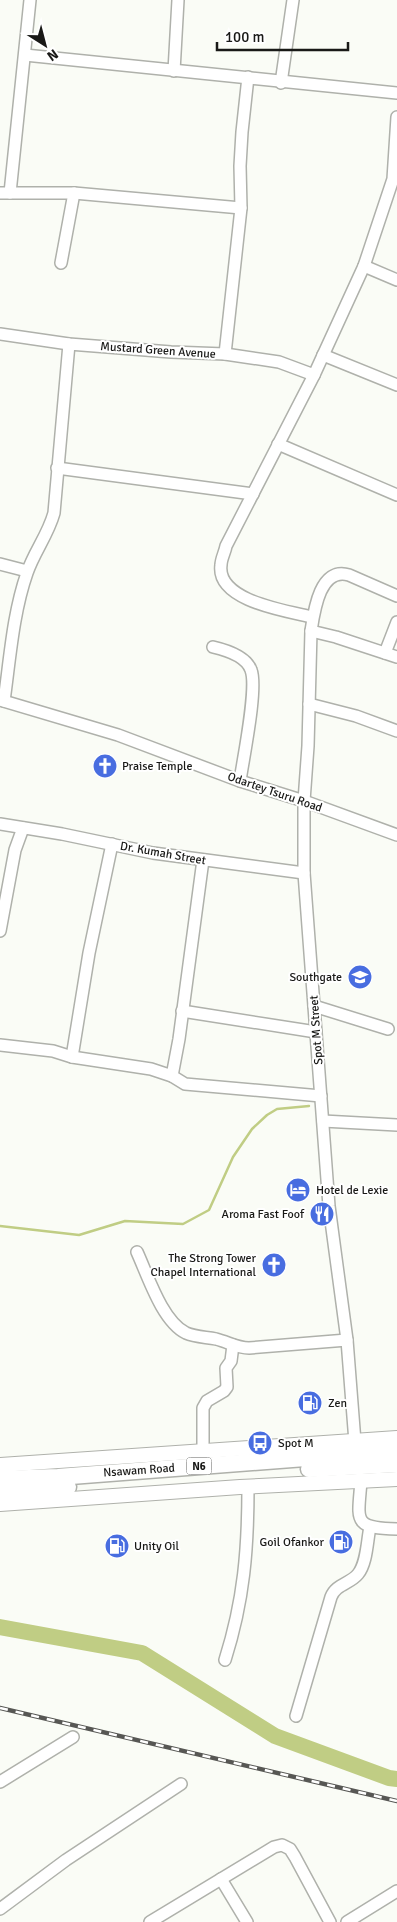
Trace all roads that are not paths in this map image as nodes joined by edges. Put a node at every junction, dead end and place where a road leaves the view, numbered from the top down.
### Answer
1 (30, 0) edge
2 (178, 0) edge
3 (293, 0) edge
4 (26, 55) junction
5 (174, 71) junction
6 (248, 77) junction
7 (281, 83) junction
8 (397, 93) edge
9 (397, 117) edge
10 (395, 180) edge
11 (5, 193) edge
12 (74, 193) junction
13 (241, 208) junction
14 (61, 263) dead end
15 (364, 266) junction
16 (397, 280) edge
17 (0, 334) edge
18 (69, 344) junction
19 (225, 354) junction
20 (323, 355) junction
21 (314, 375) junction
22 (397, 385) edge
23 (278, 444) junction
24 (57, 468) junction
25 (253, 494) junction
26 (397, 495) edge
27 (0, 564) edge
28 (28, 571) junction
29 (397, 596) edge
30 (312, 616) junction
31 (397, 622) edge
32 (311, 631) junction
33 (213, 647) dead end
34 (385, 653) junction
35 (397, 656) edge
36 (2, 701) edge
37 (309, 704) junction
38 (397, 731) edge
39 (240, 781) junction
40 (304, 801) junction
41 (0, 824) edge
42 (23, 828) junction
43 (397, 835) edge
44 (112, 844) junction
45 (203, 860) junction
46 (304, 872) junction
47 (0, 931) edge
48 (314, 1006) junction
49 (182, 1011) junction
50 (388, 1028) dead end
51 (316, 1032) junction
52 (0, 1045) edge
53 (72, 1057) junction
54 (172, 1076) junction
55 (321, 1096) junction
56 (323, 1121) junction
57 (397, 1125) edge
58 (137, 1252) dead end
59 (347, 1340) junction
60 (233, 1345) junction
61 (397, 1438) edge
62 (355, 1442) junction
63 (203, 1451) junction
64 (397, 1451) edge
65 (397, 1464) edge
66 (0, 1465) edge
67 (0, 1479) edge
68 (397, 1479) edge
69 (361, 1481) junction
70 (248, 1487) junction
71 (0, 1492) edge
72 (0, 1504) edge
73 (370, 1527) junction
74 (397, 1530) edge
75 (225, 1660) dead end
76 (296, 1716) dead end
77 (73, 1737) dead end
78 (0, 1782) edge
79 (181, 1784) dead end
80 (221, 1879) junction
81 (397, 1890) edge
82 (0, 1910) edge
83 (167, 1918) edge
84 (150, 1922) edge
85 (247, 1922) edge
86 (330, 1922) edge
87 (347, 1922) edge

1 - 4 street
2 - 5 street
3 - 7 street
4 - 5 street
4 - 11 street
5 - 6 street
6 - 7 street
6 - 13 street
7 - 8 street
9 - 10 street
10 - 15 street
11 - 12 street
12 - 13 street
12 - 14 street
13 - 19 street
15 - 16 street
15 - 20 street
17 - 18 street, Mustard Green Avenue
18 - 19 street, Mustard Green Avenue
18 - 24 street
19 - 21 street, Mustard Green Avenue
20 - 21 street
20 - 22 street
21 - 23 street
23 - 25 street
23 - 26 street
24 - 25 street
24 - 28 street
25 - 30 street
27 - 28 street
28 - 36 street
29 - 30 street, Spot M Street
30 - 32 street, Spot M Street
31 - 34 street
32 - 34 street
32 - 37 street, Spot M Street
33 - 39 street
34 - 35 street
36 - 39 street, Odartey Tsuru Road
37 - 38 street
37 - 40 street, Spot M Street
39 - 40 street, Odartey Tsuru Road
40 - 43 street, Odartey Tsuru Road
40 - 46 street, Spot M Street
41 - 42 street, Dr. Kumah Street
42 - 44 street, Dr. Kumah Street
42 - 47 street
44 - 45 street, Dr. Kumah Street
44 - 53 street
45 - 46 street, Dr. Kumah Street
45 - 49 street
46 - 48 street, Spot M Street
48 - 50 street
48 - 51 street, Spot M Street
49 - 51 street
49 - 54 street
51 - 55 street, Spot M Street
52 - 53 street
53 - 54 street
54 - 55 street
55 - 56 street, Spot M Street
56 - 57 street
56 - 59 street, Spot M Street
58 - 60 street
59 - 60 street
59 - 62 street, Spot M Street
60 - 63 street
61 - 62 main road
62 - 63 main road
63 - 66 main road
64 - 67 highway, Nsawam Road / N6
65 - 71 highway, Nsawam Road / N6
68 - 69 main road
69 - 70 main road
69 - 73 street
70 - 72 main road
70 - 75 street
73 - 74 street
73 - 76 street
77 - 78 street
79 - 82 street
80 - 83 street
80 - 85 street
80 - 86 street
81 - 87 street
83 - 84 street

